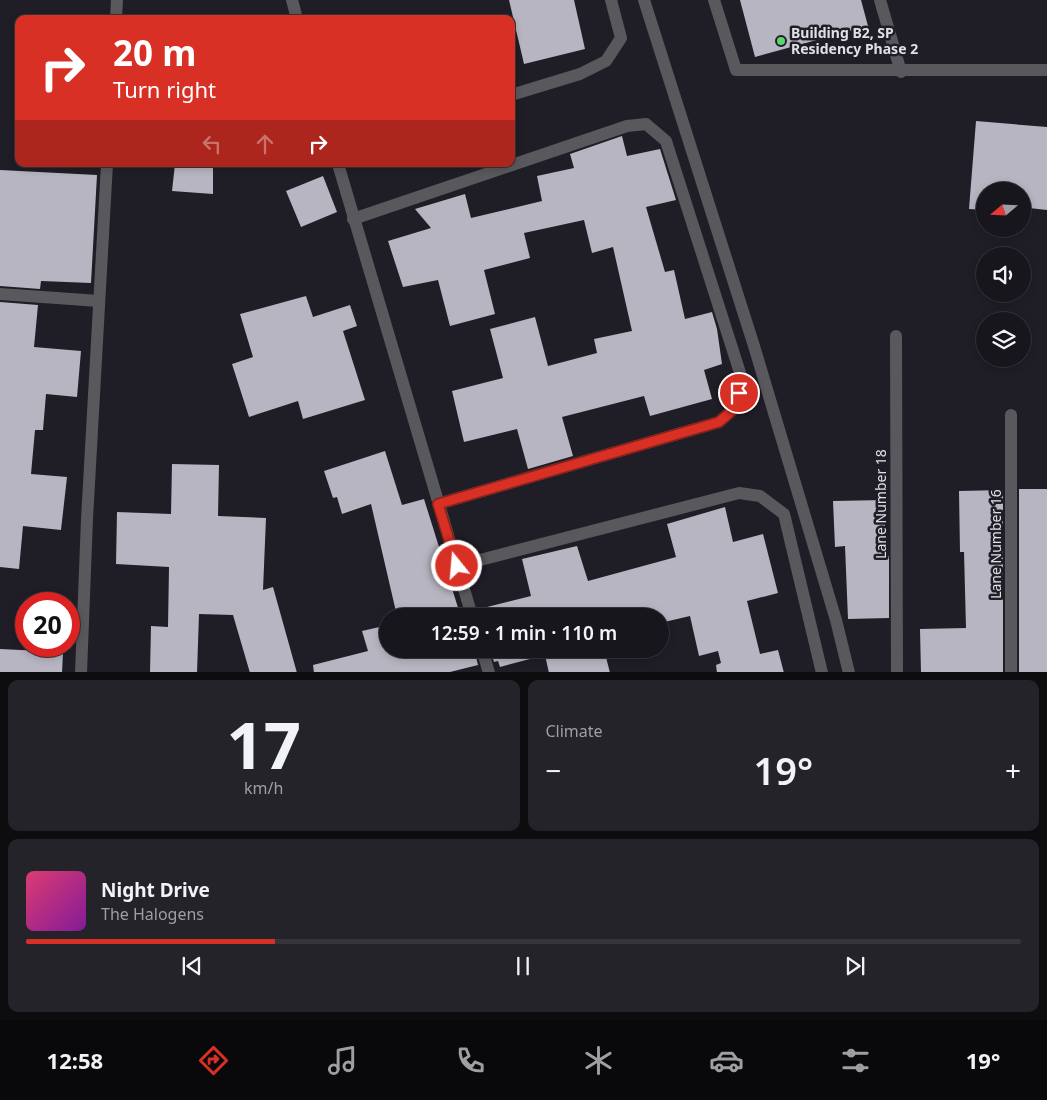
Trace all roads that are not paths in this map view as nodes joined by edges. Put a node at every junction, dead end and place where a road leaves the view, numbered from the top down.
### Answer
1 (117, 0) edge
2 (292, 0) edge
3 (611, 0) edge
4 (644, 0) edge
5 (714, 0) edge
6 (880, 0) edge
7 (116, 15) edge
8 (296, 15) edge
9 (1047, 70) edge
10 (901, 72) junction
11 (515, 93) edge
12 (515, 164) edge
13 (107, 167) edge
14 (339, 167) edge
15 (506, 167) edge
16 (353, 219) junction
17 (0, 294) edge
18 (99, 301) junction
19 (896, 336) dead end
20 (1011, 415) dead end
21 (438, 504) junction
22 (457, 566) junction
23 (470, 608) edge
24 (485, 658) edge
25 (81, 672) edge
26 (489, 672) edge
27 (822, 672) edge
28 (849, 672) edge
29 (897, 672) edge
30 (1011, 672) edge

1 - 7 street
2 - 8 street
3 - 11 street
4 - 28 street
5 - 10 street
6 - 10 street
9 - 10 street
12 - 21 street
13 - 18 street
14 - 16 street
15 - 16 street
16 - 21 street
17 - 18 street
18 - 25 street
19 - 29 street, Lane Number 18
20 - 30 street, Lane Number 16
21 - 22 street
22 - 23 street
22 - 27 street
24 - 26 street

